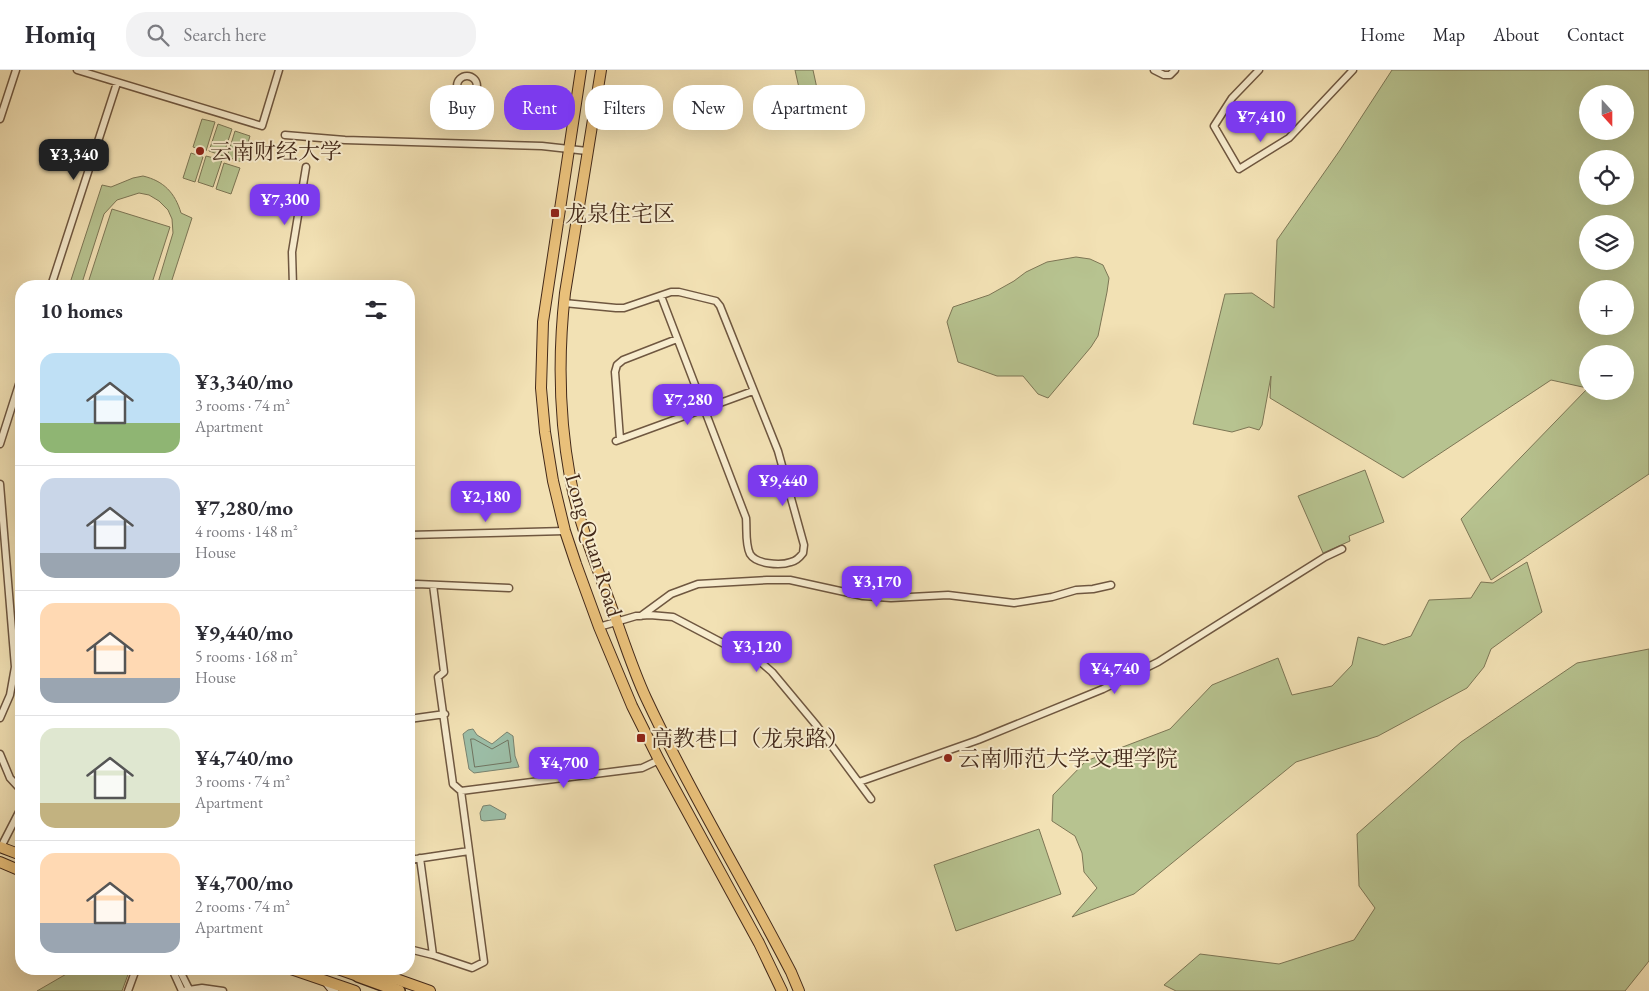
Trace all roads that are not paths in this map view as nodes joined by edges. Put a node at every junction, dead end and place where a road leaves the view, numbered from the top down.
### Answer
1 (16, 70) edge
2 (77, 70) edge
3 (279, 70) edge
4 (580, 70) edge
5 (601, 70) edge
6 (1154, 70) edge
7 (1175, 70) edge
8 (1259, 70) edge
9 (1353, 70) edge
10 (117, 83) junction
11 (0, 119) edge
12 (285, 136) dead end
13 (568, 149) junction
14 (588, 151) junction
15 (306, 167) dead end
16 (53, 280) edge
17 (293, 280) edge
18 (661, 296) junction
19 (564, 303) junction
20 (677, 339) junction
21 (753, 391) junction
22 (15, 395) edge
23 (704, 408) junction
24 (0, 444) edge
25 (0, 484) edge
26 (565, 531) junction
27 (415, 535) edge
28 (1342, 549) dead end
29 (415, 585) edge
30 (433, 585) junction
31 (1111, 585) dead end
32 (509, 588) dead end
33 (641, 616) junction
34 (617, 622) junction
35 (599, 627) junction
36 (444, 714) junction
37 (0, 718) edge
38 (415, 718) edge
39 (0, 754) edge
40 (658, 760) junction
41 (860, 782) junction
42 (15, 783) edge
43 (461, 791) junction
44 (871, 799) dead end
45 (15, 819) edge
46 (0, 847) edge
47 (469, 852) junction
48 (15, 853) edge
49 (420, 858) junction
50 (415, 859) edge
51 (0, 862) edge
52 (15, 868) edge
53 (415, 950) edge
54 (433, 955) junction
55 (134, 975) edge
56 (175, 975) edge
57 (180, 975) edge
58 (308, 975) edge
59 (355, 975) edge
60 (358, 976) junction
61 (326, 981) junction
62 (184, 990) edge
63 (128, 991) edge
64 (223, 991) edge
65 (334, 991) edge
66 (355, 991) edge
67 (398, 991) edge
68 (430, 991) edge
69 (782, 991) edge
70 (799, 991) edge

1 - 11 street
2 - 10 street
3 - 10 street
4 - 13 main road, Long Quan Road
5 - 14 main road, Long Quan Road
6 - 7 street
8 - 9 street
10 - 16 street
12 - 13 street
13 - 14 street
13 - 26 main road, Long Quan Road
14 - 19 main road, Long Quan Road
15 - 17 street
18 - 19 street
18 - 20 street
18 - 21 street
19 - 34 main road, Long Quan Road
20 - 23 street
20 - 23 street
21 - 23 street
21 - 23 street
22 - 24 street
25 - 37 street
26 - 27 street
26 - 35 main road, Long Quan Road
28 - 41 street
29 - 30 street
30 - 32 street
30 - 36 street
31 - 33 street
33 - 34 street
33 - 41 street
34 - 35 street
34 - 70 main road, Long Quan Road
35 - 40 main road, Long Quan Road
36 - 38 street
36 - 43 street
39 - 42 street
40 - 43 street
40 - 69 main road, Long Quan Road
41 - 44 street
43 - 47 street
45 - 46 street
46 - 48 main road
47 - 49 street
47 - 54 street
49 - 50 street
49 - 54 street
51 - 52 main road
53 - 54 street
55 - 63 street
56 - 62 street
57 - 62 street
58 - 61 main road
59 - 60 main road
60 - 67 highway
60 - 68 main road
61 - 65 street
61 - 66 main road
62 - 64 street

